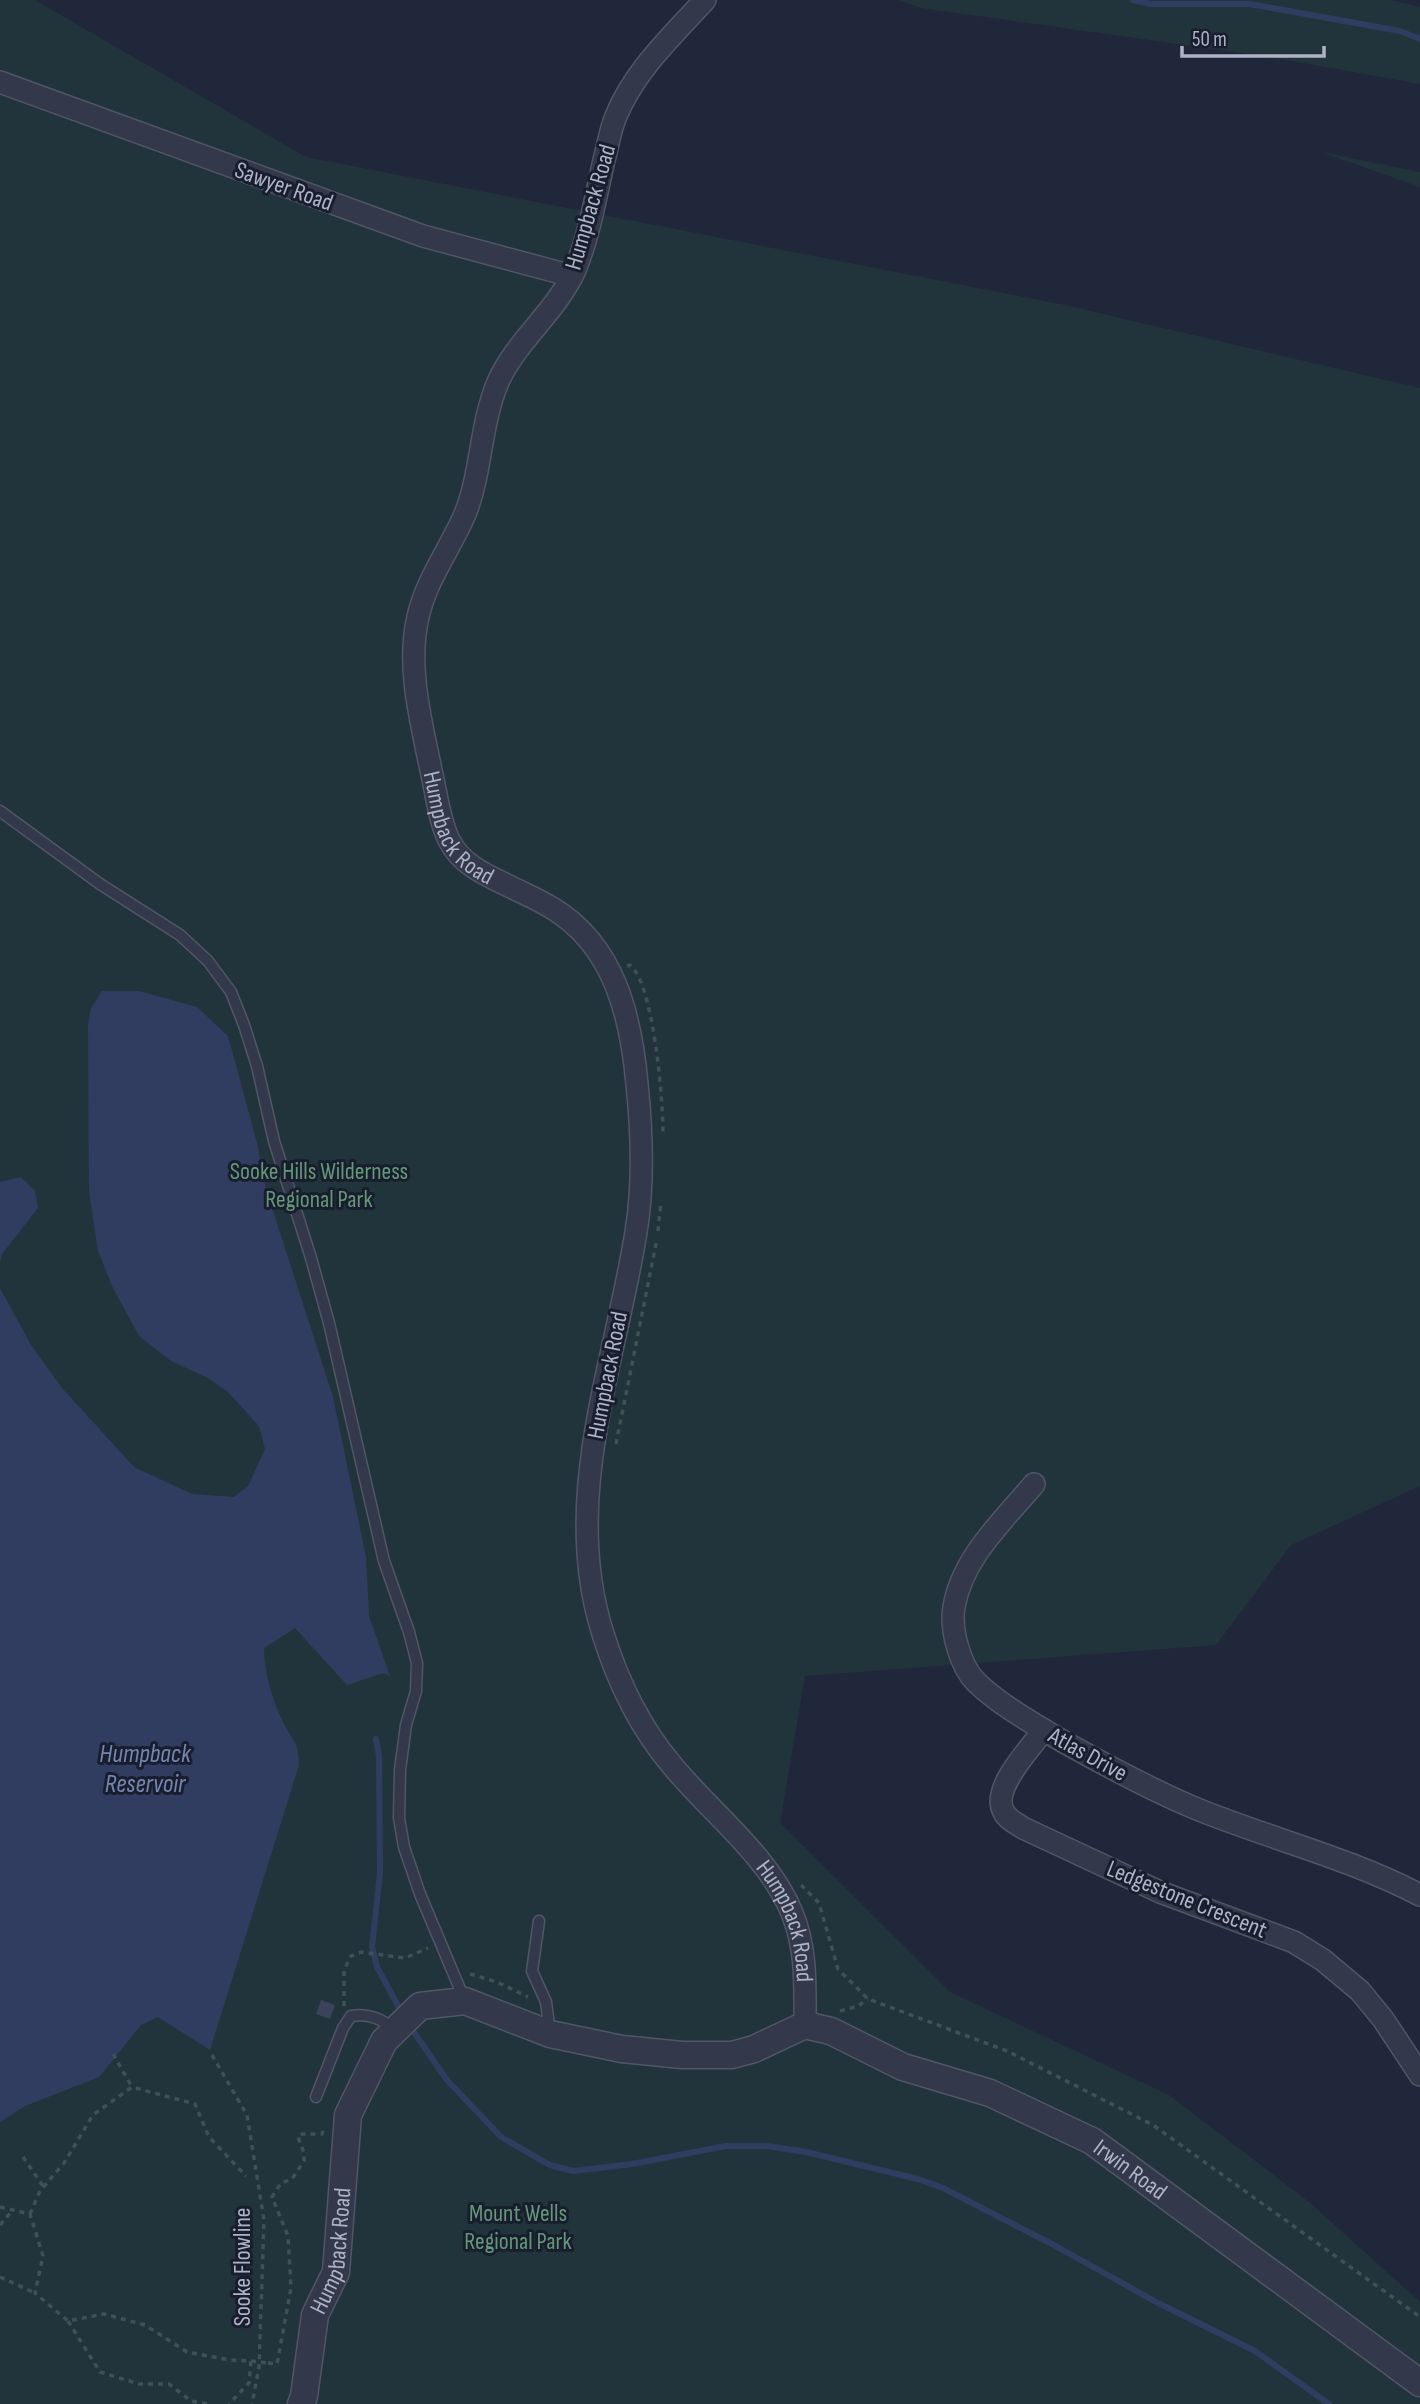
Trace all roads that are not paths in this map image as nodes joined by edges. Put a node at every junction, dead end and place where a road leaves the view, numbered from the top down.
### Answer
1 (705, 0) edge
2 (0, 82) edge
3 (572, 276) junction
4 (0, 811) edge
5 (1034, 1484) dead end
6 (1044, 1730) junction
7 (1420, 1895) edge
8 (539, 1921) dead end
9 (465, 2001) junction
10 (805, 2025) junction
11 (396, 2030) junction
12 (550, 2034) junction
13 (1420, 2075) edge
14 (316, 2097) road end
15 (1420, 2383) edge
16 (301, 2404) edge

1 - 3 street, Humpback Road
2 - 3 street, Sawyer Road
3 - 10 street, Humpback Road
4 - 9 lane
5 - 6 street, Atlas Drive
6 - 7 street, Atlas Drive
6 - 13 street, Ledgestone Crescent
8 - 12 lane
9 - 11 street, Humpback Road
9 - 12 street, Humpback Road
10 - 12 street, Humpback Road
10 - 15 street, Irwin Road
11 - 14 lane
11 - 16 street, Humpback Road

